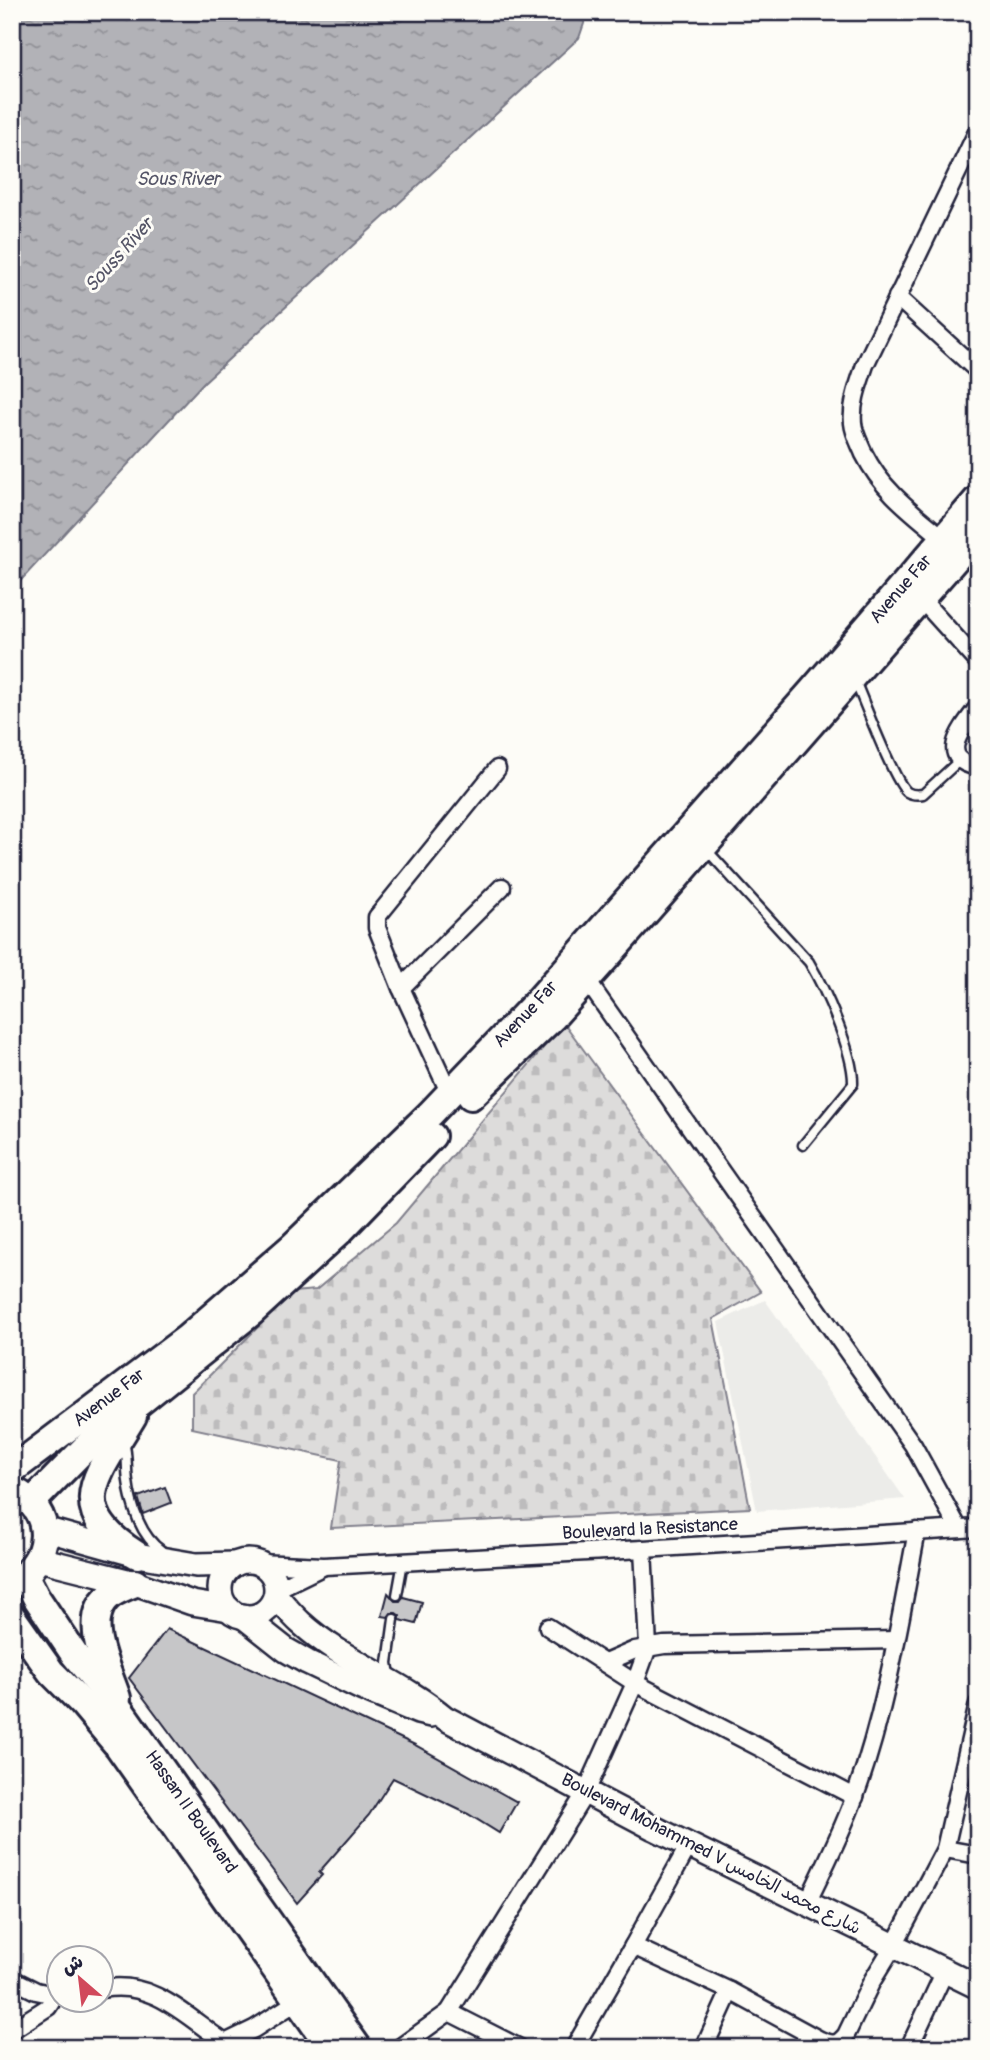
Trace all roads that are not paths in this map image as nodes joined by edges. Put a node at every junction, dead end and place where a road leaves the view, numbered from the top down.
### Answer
1 (978, 130) edge
2 (897, 297) junction
3 (978, 371) edge
4 (978, 499) edge
5 (960, 541) edge
6 (921, 599) junction
7 (978, 662) edge
8 (853, 675) junction
9 (978, 707) edge
10 (960, 760) junction
11 (978, 767) edge
12 (497, 769) dead end
13 (703, 846) junction
14 (502, 887) dead end
15 (579, 970) junction
16 (401, 988) junction
17 (450, 1094) junction
18 (803, 1145) dead end
19 (141, 1403) junction
20 (122, 1434) junction
21 (12, 1469) edge
22 (22, 1496) edge
23 (978, 1528) edge
24 (44, 1529) junction
25 (959, 1529) junction
26 (917, 1531) junction
27 (643, 1549) junction
28 (137, 1555) junction
29 (180, 1562) junction
30 (403, 1562) junction
31 (246, 1564) junction
32 (324, 1566) junction
33 (25, 1573) edge
34 (135, 1583) junction
35 (276, 1592) junction
36 (397, 1595) dead end
37 (236, 1613) junction
38 (12, 1616) edge
39 (394, 1619) dead end
40 (548, 1627) dead end
41 (896, 1640) junction
42 (648, 1647) junction
43 (12, 1651) edge
44 (605, 1663) junction
45 (51, 1672) junction
46 (391, 1680) junction
47 (635, 1683) junction
48 (978, 1704) edge
49 (120, 1710) junction
50 (445, 1718) junction
51 (586, 1792) junction
52 (855, 1797) junction
53 (689, 1845) junction
54 (945, 1849) junction
55 (978, 1855) edge
56 (807, 1903) junction
57 (894, 1945) junction
58 (633, 1946) junction
59 (945, 1971) junction
60 (12, 1979) edge
61 (116, 1986) edge
62 (978, 1987) edge
63 (730, 1991) junction
64 (46, 1993) edge
65 (306, 1995) junction
66 (46, 2008) edge
67 (449, 2012) junction
68 (12, 2030) edge
69 (818, 2044) edge
70 (227, 2045) edge
71 (331, 2048) edge
72 (358, 2048) edge
73 (399, 2048) edge
74 (520, 2048) edge
75 (574, 2048) edge
76 (705, 2048) edge
77 (909, 2048) edge

1 - 2 street
2 - 3 street
2 - 5 street
4 - 5 main road, Avenue Far
5 - 6 main road, Avenue Far
5 - 15 main road, Avenue Far
6 - 7 street
6 - 8 main road, Avenue Far
8 - 10 lane
8 - 13 main road, Avenue Far
9 - 10 street
10 - 11 street
12 - 16 street
13 - 15 main road, Avenue Far
13 - 18 lane
14 - 16 street
15 - 17 main road, Avenue Far
15 - 19 main road, Avenue Far
15 - 25 street
16 - 17 street
17 - 21 main road, Avenue Far
19 - 20 main road
19 - 22 main road, Avenue Far
20 - 28 main road
20 - 29 lane
22 - 24 main road
23 - 25 street, Boulevard la Resistance
24 - 28 main road
24 - 33 main road
25 - 26 street, Boulevard la Resistance
26 - 27 street, Boulevard la Resistance
26 - 41 street
27 - 30 street, Boulevard la Resistance
27 - 42 street
28 - 29 main road
29 - 31 main road
30 - 32 street, Boulevard la Resistance
30 - 36 lane
31 - 32 street, Boulevard la Resistance
31 - 35 main road
31 - 37 main road
32 - 35 street, Boulevard la Resistance
33 - 34 main road, Boulevard Mohammed V شارع محمد الخامس
33 - 49 main road, Hassan II Boulevard
34 - 37 main road, Boulevard Mohammed V شارع محمد الخامس
34 - 49 main road
35 - 37 main road
35 - 46 main road, Boulevard Mohammed V شارع محمد الخامس
37 - 50 main road, Boulevard Mohammed V شارع محمد الخامس
38 - 45 main road, Hassan II Boulevard
39 - 46 lane
40 - 44 street
41 - 42 street
41 - 52 street
42 - 44 street
42 - 47 street
43 - 45 main road
44 - 47 street
45 - 65 main road, Hassan II Boulevard
46 - 50 main road, Boulevard Mohammed V شارع محمد الخامس
47 - 51 street
47 - 52 street
48 - 54 street
49 - 65 main road, Hassan II Boulevard
50 - 51 main road, Boulevard Mohammed V شارع محمد الخامس
51 - 53 main road, Boulevard Mohammed V شارع محمد الخامس
51 - 67 street
52 - 56 street
53 - 56 main road, Boulevard Mohammed V شارع محمد الخامس
53 - 58 street
54 - 55 street
54 - 57 street
56 - 57 main road, Boulevard Mohammed V شارع محمد الخامس
57 - 59 main road, Boulevard Mohammed V شارع محمد الخامس
57 - 69 street
58 - 63 street
58 - 75 street
59 - 62 main road, Boulevard Mohammed V شارع محمد الخامس
59 - 77 street
60 - 64 street
61 - 70 street
63 - 69 street
63 - 76 street
65 - 70 street
65 - 71 main road, Hassan II Boulevard
65 - 72 main road, Hassan II Boulevard
66 - 68 street
67 - 73 street
67 - 74 street

